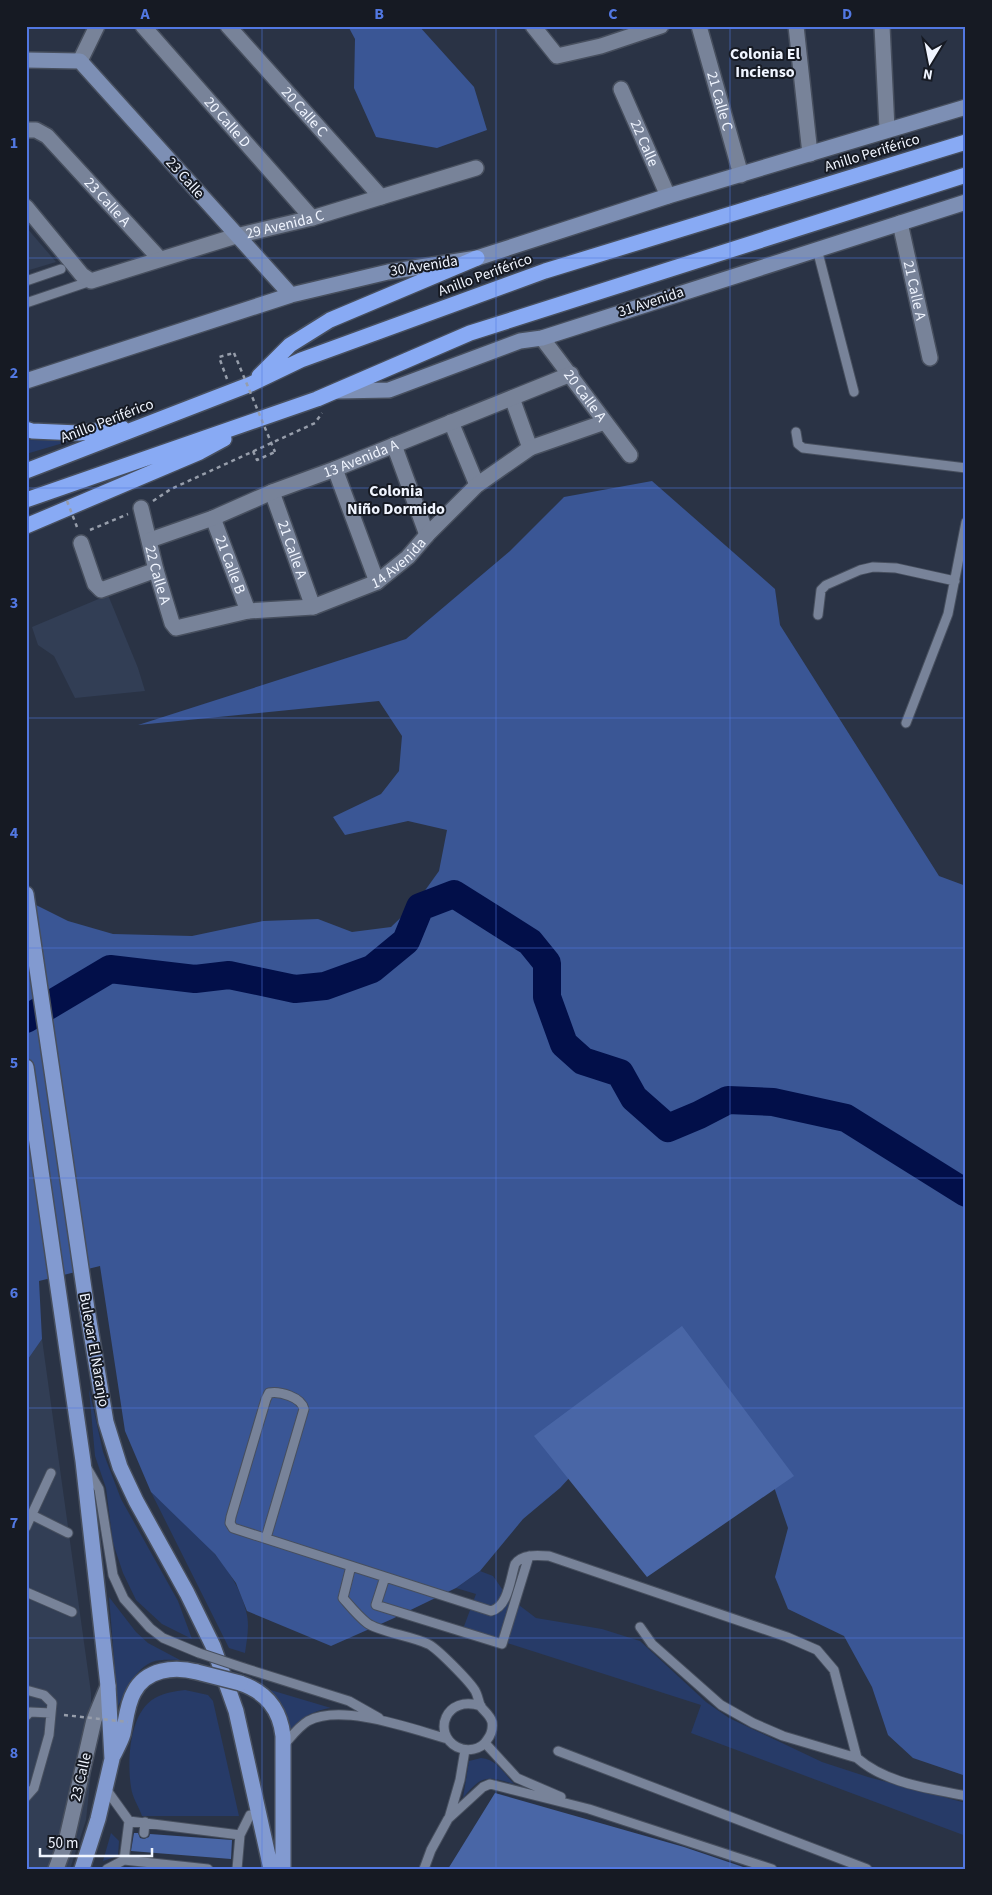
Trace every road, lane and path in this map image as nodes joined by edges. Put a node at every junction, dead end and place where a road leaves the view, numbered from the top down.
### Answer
1 (97, 26) edge
2 (143, 26) edge
3 (228, 26) edge
4 (533, 26) edge
5 (661, 26) edge
6 (700, 26) edge
7 (796, 26) edge
8 (882, 26) edge
9 (26, 60) edge
10 (80, 61) junction
11 (621, 89) dead end
12 (966, 107) edge
13 (888, 129) junction
14 (26, 130) edge
15 (966, 142) edge
16 (810, 154) junction
17 (476, 168) dead end
18 (741, 175) junction
19 (966, 175) edge
20 (668, 196) junction
21 (381, 197) junction
22 (966, 202) edge
23 (26, 207) edge
24 (312, 218) junction
25 (900, 223) junction
26 (236, 236) junction
27 (817, 248) junction
28 (477, 258) junction
29 (160, 259) junction
30 (61, 269) dead end
31 (93, 281) junction
32 (26, 282) edge
33 (291, 295) junction
34 (26, 304) edge
35 (542, 338) junction
36 (930, 358) dead end
37 (571, 374) junction
38 (26, 381) edge
39 (251, 384) junction
40 (336, 391) junction
41 (233, 392) junction
42 (854, 392) dead end
43 (512, 398) junction
44 (258, 419) junction
45 (451, 422) junction
46 (605, 422) junction
47 (143, 426) junction
48 (26, 429) edge
49 (796, 432) dead end
50 (394, 445) junction
51 (530, 448) junction
52 (252, 451) junction
53 (630, 454) dead end
54 (966, 468) edge
55 (335, 469) junction
56 (27, 471) edge
57 (477, 485) junction
58 (272, 492) junction
59 (32, 498) edge
60 (67, 501) dead end
61 (141, 508) junction
62 (213, 518) junction
63 (966, 522) edge
64 (26, 526) edge
65 (77, 527) dead end
66 (427, 535) junction
67 (82, 538) joint
68 (150, 540) junction
69 (156, 570) junction
70 (954, 581) junction
71 (377, 582) junction
72 (313, 607) junction
73 (248, 611) junction
74 (818, 615) dead end
75 (188, 626) joint
76 (906, 723) dead end
77 (26, 894) edge
78 (26, 1067) edge
79 (83, 1461) junction
80 (51, 1473) dead end
81 (32, 1515) junction
82 (26, 1527) edge
83 (68, 1533) dead end
84 (266, 1538) junction
85 (529, 1556) junction
86 (352, 1566) junction
87 (385, 1577) junction
88 (26, 1592) edge
89 (72, 1612) dead end
90 (640, 1627) dead end
91 (108, 1686) junction
92 (26, 1690) edge
93 (481, 1706) junction
94 (51, 1713) junction
95 (64, 1715) dead end
96 (26, 1716) edge
97 (384, 1721) junction
98 (128, 1722) dead end
99 (448, 1739) junction
100 (485, 1743) junction
101 (283, 1746) junction
102 (465, 1750) junction
103 (558, 1751) dead end
104 (858, 1758) junction
105 (112, 1759) junction
106 (250, 1780) junction
107 (106, 1788) junction
108 (966, 1796) edge
109 (26, 1797) edge
110 (589, 1809) junction
111 (250, 1815) junction
112 (448, 1819) junction
113 (129, 1821) junction
114 (145, 1822) junction
115 (144, 1833) dead end
116 (240, 1835) junction
117 (143, 1852) dead end
118 (124, 1860) junction
119 (143, 1862) junction
120 (56, 1869) edge
121 (82, 1869) edge
122 (107, 1869) edge
123 (208, 1869) edge
124 (237, 1869) edge
125 (261, 1869) edge
126 (271, 1869) edge
127 (283, 1869) edge
128 (424, 1869) edge
129 (772, 1869) edge
130 (867, 1869) edge

1 - 10 street
2 - 24 street, 20 Calle D
3 - 21 street, 20 Calle C
4 - 5 street
6 - 18 street, 21 Calle C
7 - 16 street
8 - 13 street
9 - 10 street
10 - 26 street, 23 Calle
11 - 20 street, 22 Calle
12 - 13 street, 30 Avenida
13 - 16 street, 30 Avenida
14 - 29 street, 23 Calle A
15 - 39 highway, Anillo Periférico
16 - 18 street, 30 Avenida
17 - 21 street, 29 Avenida C
18 - 20 street, 30 Avenida
19 - 40 highway
20 - 28 street, 30 Avenida
21 - 24 street, 29 Avenida C
22 - 25 street, 31 Avenida
23 - 31 street
24 - 26 street, 29 Avenida C
25 - 27 street, 31 Avenida
25 - 36 street, 21 Calle A
26 - 29 street, 29 Avenida C
26 - 33 street, 23 Calle
27 - 35 street, 31 Avenida
27 - 42 lane
28 - 33 street, 30 Avenida
28 - 39 highway
29 - 31 street, 29 Avenida C
30 - 32 lane
31 - 34 lane
33 - 38 street, 30 Avenida
35 - 37 street, 20 Calle A
35 - 40 street, 31 Avenida
37 - 43 street, 13 Avenida A
37 - 46 street, 20 Calle A
39 - 41 highway, Anillo Periférico
40 - 44 highway
40 - 52 path
41 - 47 highway, Anillo Periférico
41 - 52 path, bridge
43 - 45 street, 13 Avenida A
43 - 51 street
44 - 59 highway
44 - 64 highway
45 - 50 street, 13 Avenida A
45 - 57 street
46 - 51 street, 14 Avenida
46 - 53 street, 20 Calle A
47 - 48 highway
47 - 56 highway, Anillo Periférico
49 - 54 lane
50 - 55 street, 13 Avenida A
50 - 66 street
51 - 57 street, 14 Avenida
52 - 61 path
55 - 58 street, 13 Avenida A
55 - 71 street
57 - 66 street, 14 Avenida
58 - 62 street, 13 Avenida A
58 - 72 street, 21 Calle A
60 - 65 path, bridge
61 - 67 path
61 - 68 street, 22 Calle A
62 - 68 street, 13 Avenida A
62 - 73 street, 21 Calle B
63 - 70 lane
66 - 71 street, 14 Avenida
67 - 69 street
68 - 69 street, 22 Calle A
69 - 75 street, 22 Calle A
70 - 74 lane
70 - 76 lane
71 - 72 street, 14 Avenida
72 - 73 street, 14 Avenida
73 - 75 street, 14 Avenida
77 - 106 main road, Bulevar El Naranjo
78 - 79 main road, Bulevar El Naranjo
79 - 91 main road, Bulevar El Naranjo
79 - 97 lane, bridge
80 - 81 lane
81 - 82 lane
81 - 83 lane
84 - 84 lane
84 - 86 lane
85 - 87 lane
85 - 87 lane
85 - 104 lane
86 - 87 lane
86 - 93 lane
88 - 89 lane
90 - 104 lane
91 - 105 main road, Bulevar El Naranjo
91 - 120 street, 23 Calle
92 - 94 lane
93 - 99 lane
93 - 100 lane
94 - 96 lane
94 - 109 lane
95 - 98 path, bridge
97 - 99 lane
97 - 101 lane
99 - 102 lane
100 - 102 lane
100 - 110 lane
101 - 105 main road, bridge
101 - 127 main road
102 - 112 lane
103 - 130 lane
104 - 108 lane
105 - 107 main road, Bulevar El Naranjo
106 - 111 main road, Bulevar El Naranjo
106 - 126 main road, Bulevar El Naranjo
107 - 113 lane
107 - 121 main road, Bulevar El Naranjo
110 - 112 lane
110 - 129 lane
111 - 116 lane
111 - 125 main road, Bulevar El Naranjo
112 - 128 lane
113 - 114 lane
113 - 118 lane
114 - 115 lane
114 - 116 lane
116 - 124 lane
117 - 119 lane
118 - 119 lane
118 - 122 lane
119 - 123 lane

